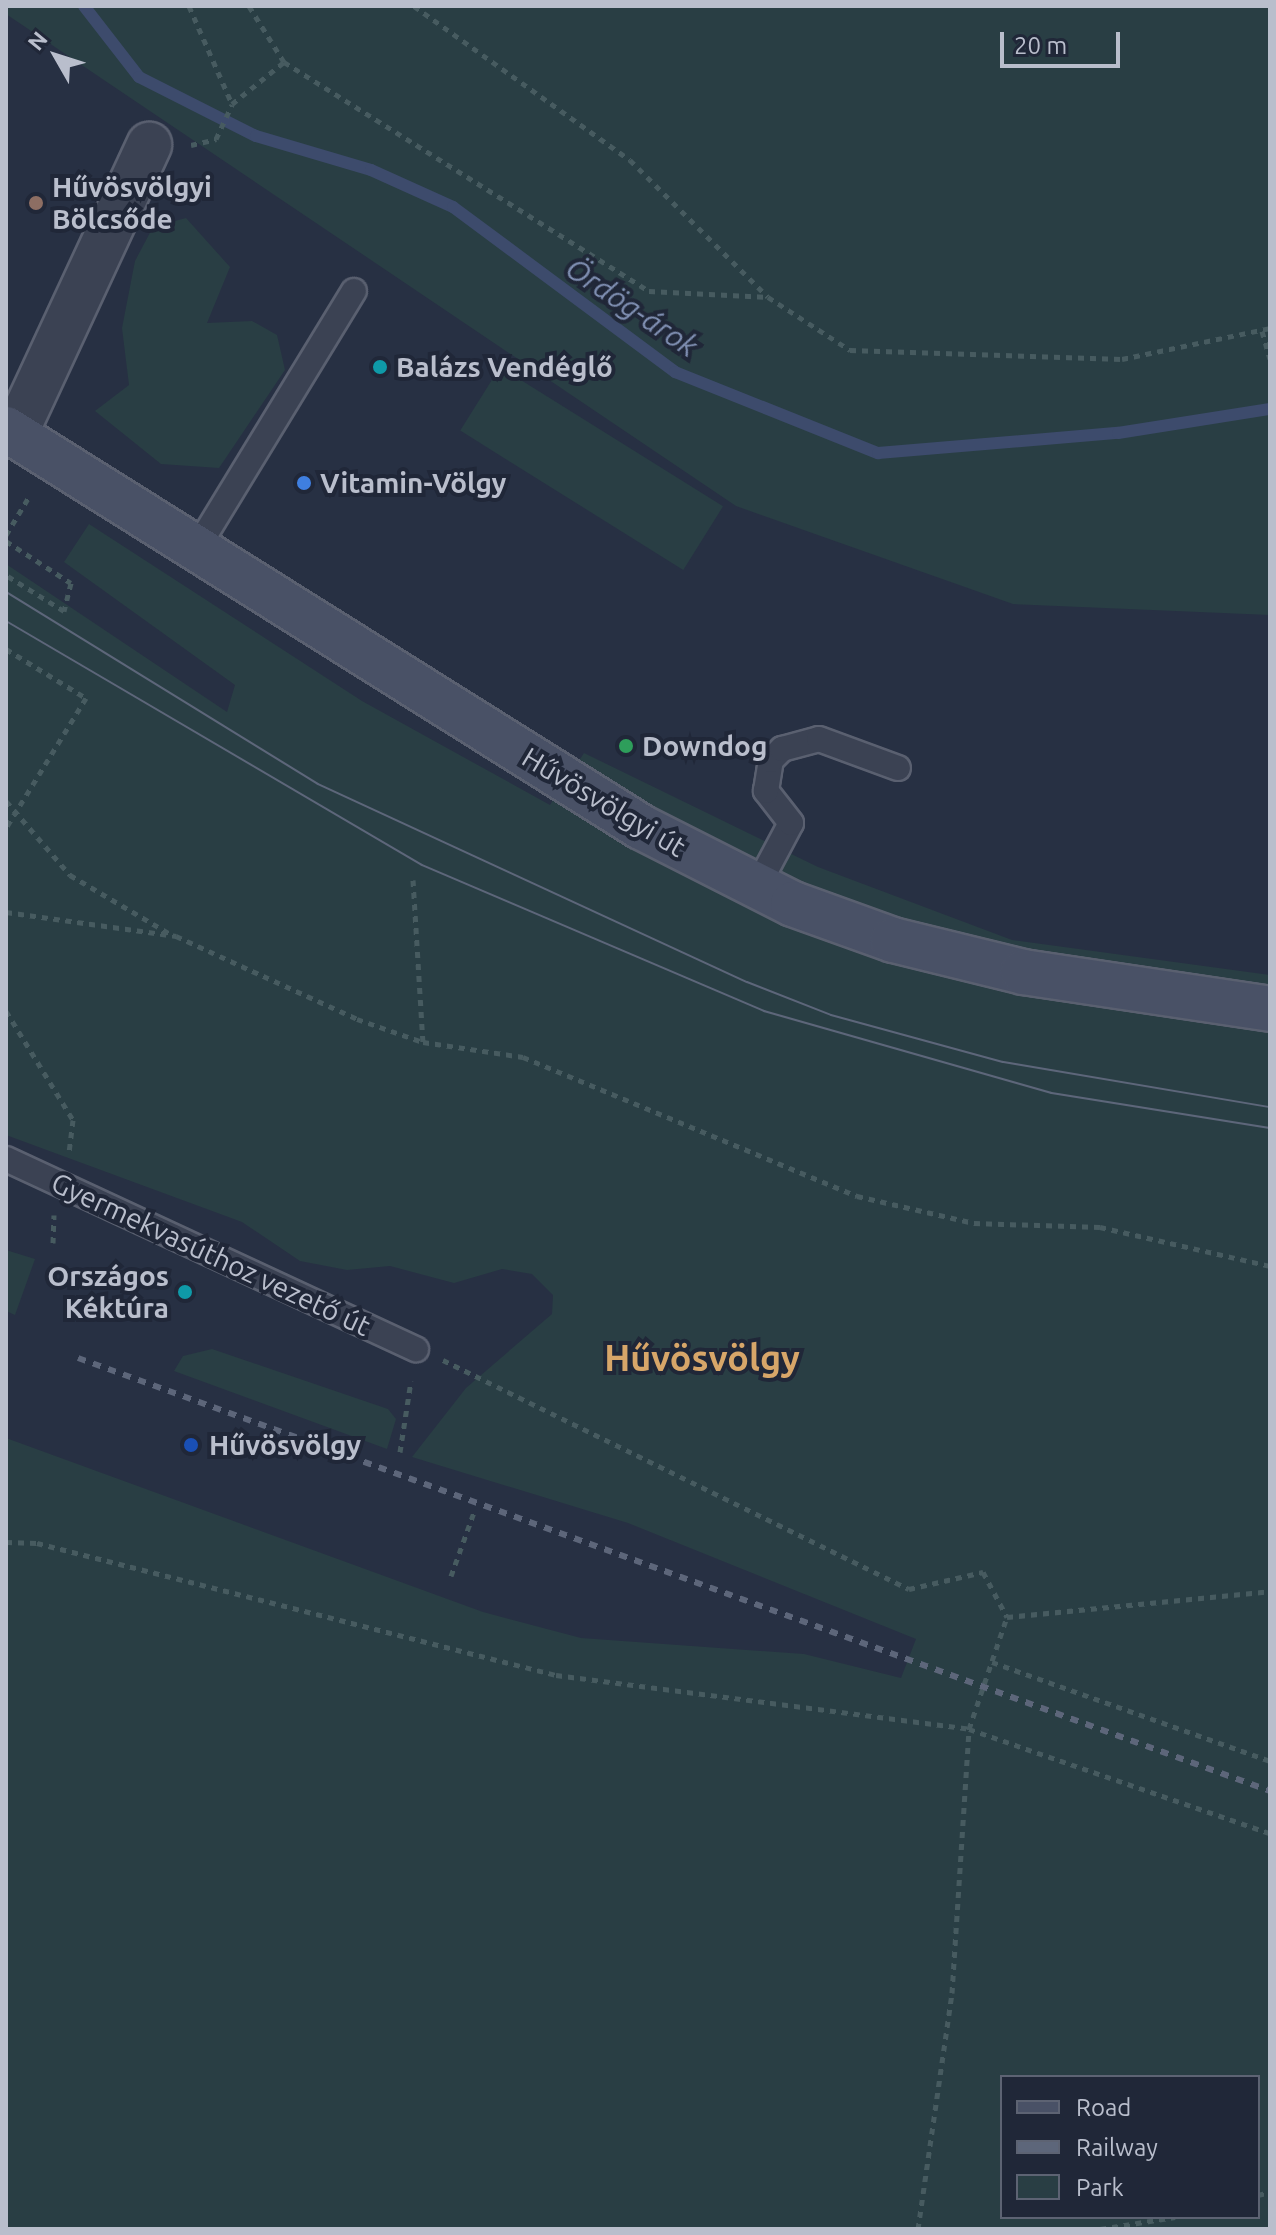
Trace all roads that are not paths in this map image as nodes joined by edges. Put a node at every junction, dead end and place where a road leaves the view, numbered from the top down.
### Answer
1 (149, 145) dead end
2 (354, 291) dead end
3 (11, 432) edge
4 (197, 548) junction
5 (898, 768) dead end
6 (757, 887) junction
7 (1270, 1009) edge
8 (6, 1159) edge
9 (416, 1349) road end

1 - 3 street
2 - 4 lane
3 - 4 main road, Hűvösvölgyi út
4 - 6 main road, Hűvösvölgyi út
5 - 6 lane
6 - 7 main road, Hűvösvölgyi út
8 - 9 lane, Gyermekvasúthoz vezető út

